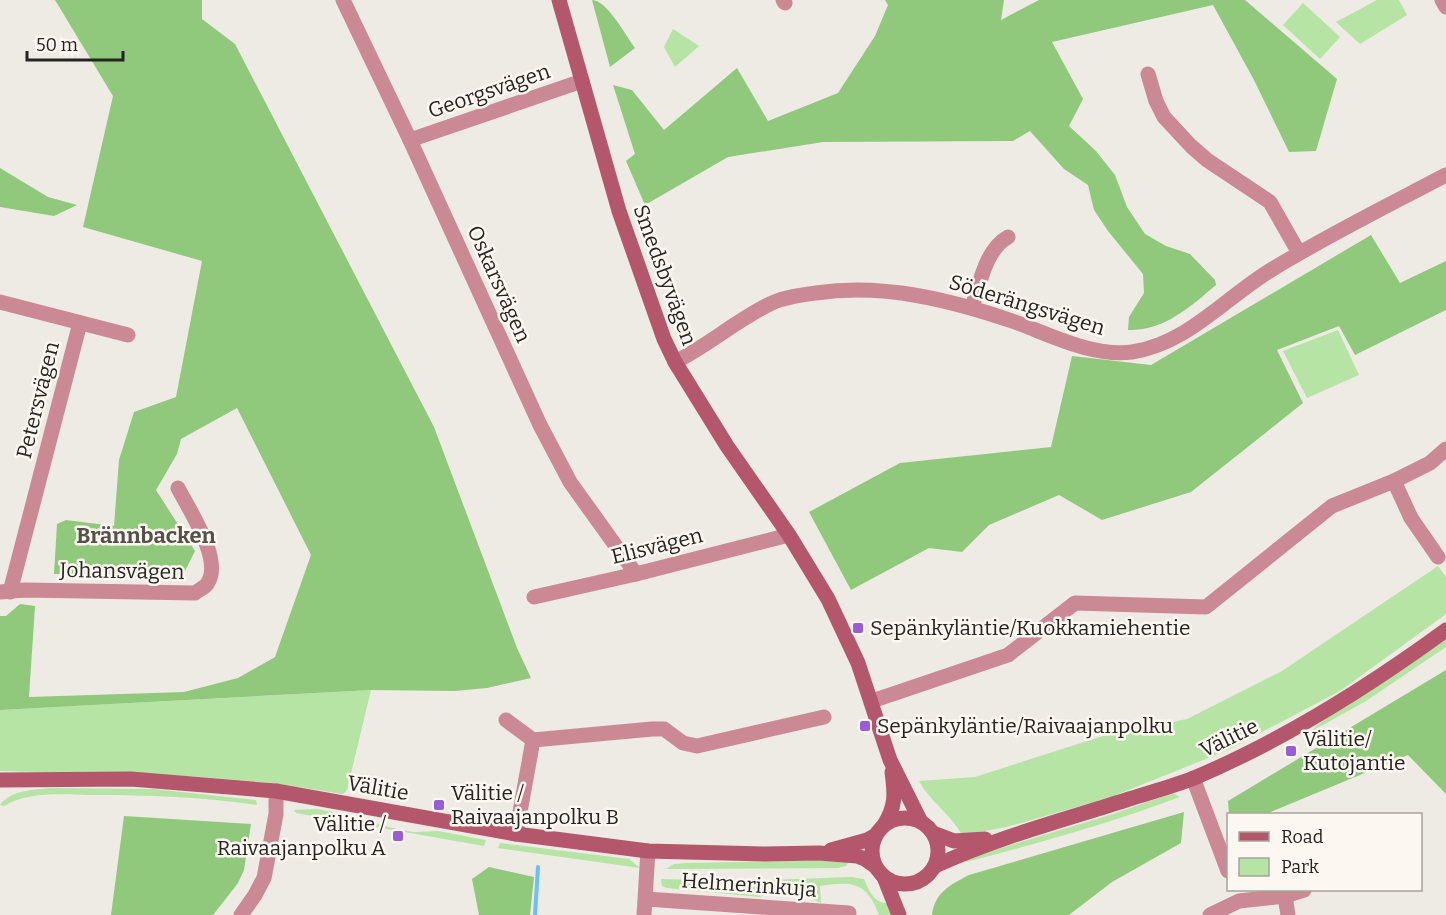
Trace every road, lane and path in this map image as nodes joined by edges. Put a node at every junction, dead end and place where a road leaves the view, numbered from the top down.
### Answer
1 (343, 0) edge
2 (559, 0) edge
3 (1442, 0) edge
4 (1446, 7) edge
5 (1148, 74) dead end
6 (582, 81) junction
7 (410, 140) junction
8 (1446, 175) edge
9 (1008, 237) dead end
10 (1299, 253) junction
11 (0, 302) edge
12 (972, 307) junction
13 (80, 323) junction
14 (128, 335) dead end
15 (675, 362) junction
16 (1446, 449) edge
17 (1394, 480) junction
18 (178, 488) dead end
19 (789, 535) junction
20 (1438, 557) dead end
21 (636, 574) junction
22 (5, 592) edge
23 (534, 597) dead end
24 (1446, 630) edge
25 (872, 700) junction
26 (824, 717) dead end
27 (506, 720) dead end
28 (533, 740) junction
29 (890, 760) junction
30 (1193, 778) junction
31 (0, 780) edge
32 (276, 791) junction
33 (921, 822) junction
34 (880, 830) junction
35 (933, 833) junction
36 (516, 834) junction
37 (1009, 836) junction
38 (648, 851) junction
39 (819, 853) junction
40 (935, 866) junction
41 (1227, 868) edge
42 (880, 872) junction
43 (911, 884) junction
44 (1301, 891) edge
45 (1237, 895) edge
46 (1285, 896) junction
47 (646, 899) junction
48 (849, 913) dead end
49 (241, 915) edge
50 (644, 915) edge
51 (900, 915) edge
52 (1210, 915) edge
53 (1288, 915) edge

1 - 7 street, Oskarsvägen
2 - 6 main road, Smedsbyvägen
3 - 4 street
5 - 10 street
6 - 7 street, Georgsvägen
6 - 15 main road, Smedsbyvägen
7 - 21 street, Oskarsvägen
8 - 10 street, Söderängsvägen
9 - 12 street
10 - 12 street, Söderängsvägen
11 - 13 street, Petersvägen
12 - 15 street, Söderängsvägen
13 - 14 street, Petersvägen
13 - 22 street, Petersvägen
15 - 19 main road, Smedsbyvägen
16 - 17 street
17 - 20 street
17 - 25 street
18 - 22 street, Johansvägen
19 - 21 street, Elisvägen
19 - 25 main road, Smedsbyvägen
21 - 23 street, Elisvägen
24 - 30 main road, Välitie
25 - 29 main road, Smedsbyvägen
26 - 28 street
27 - 28 street
28 - 36 street
29 - 33 main road
29 - 34 main road
30 - 37 main road, Välitie
30 - 41 street
31 - 32 main road, Välitie
32 - 36 main road, Välitie
32 - 49 street
33 - 34 main road
33 - 35 main road
34 - 39 main road, Välitie
34 - 42 main road
35 - 37 main road, Välitie
35 - 40 main road
36 - 38 main road, Välitie
37 - 40 main road, Välitie
38 - 39 main road, Välitie
38 - 47 street
39 - 42 main road, Välitie
40 - 43 main road
42 - 43 main road
42 - 51 main road
43 - 51 main road
44 - 46 street
45 - 46 street
45 - 52 street
46 - 53 street
47 - 48 street, Helmerinkuja
47 - 50 street

